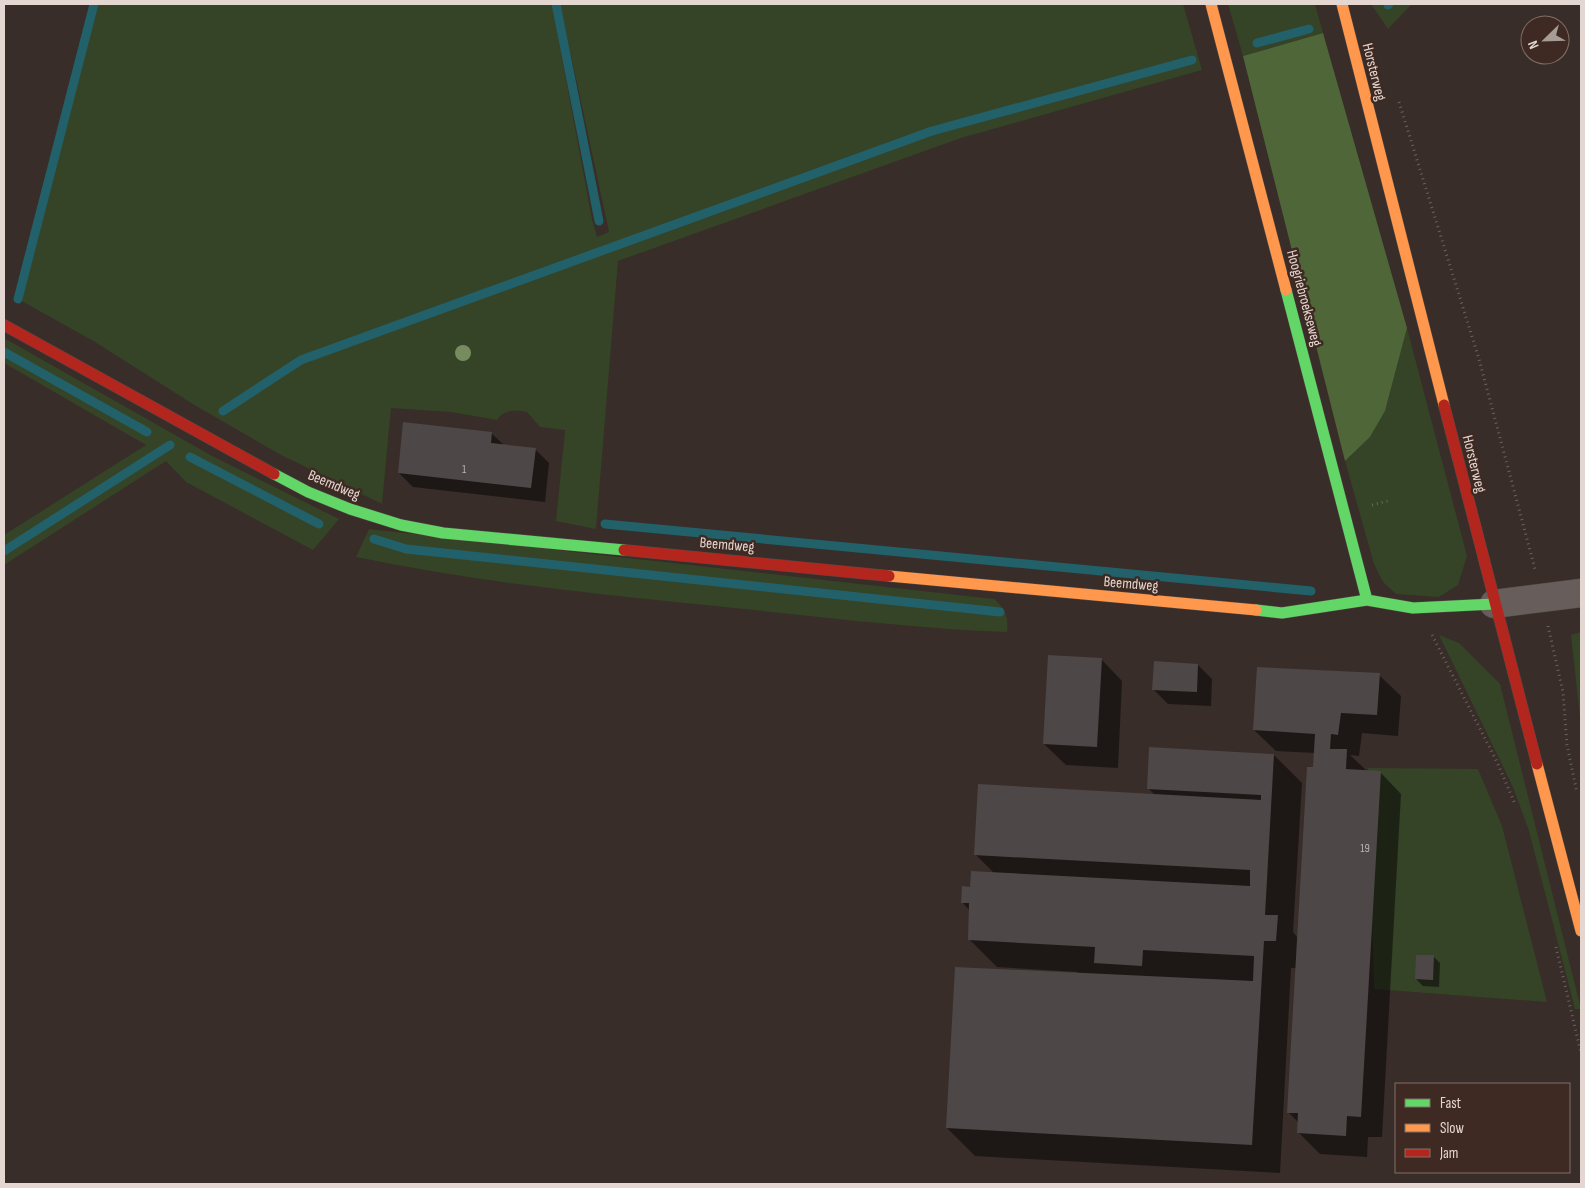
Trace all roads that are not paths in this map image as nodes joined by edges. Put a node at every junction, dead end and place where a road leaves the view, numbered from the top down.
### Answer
1 (1211, 4) edge
2 (1342, 4) edge
3 (4, 325) edge
4 (1581, 593) edge
5 (1368, 600) junction
6 (1494, 604) junction
7 (1581, 931) edge

1 - 5 street, Hoogriebroekseweg
2 - 6 street, Horsterweg
3 - 5 street, Beemdweg
4 - 6 street
5 - 6 street, Beemdweg
6 - 7 street, Horsterweg

